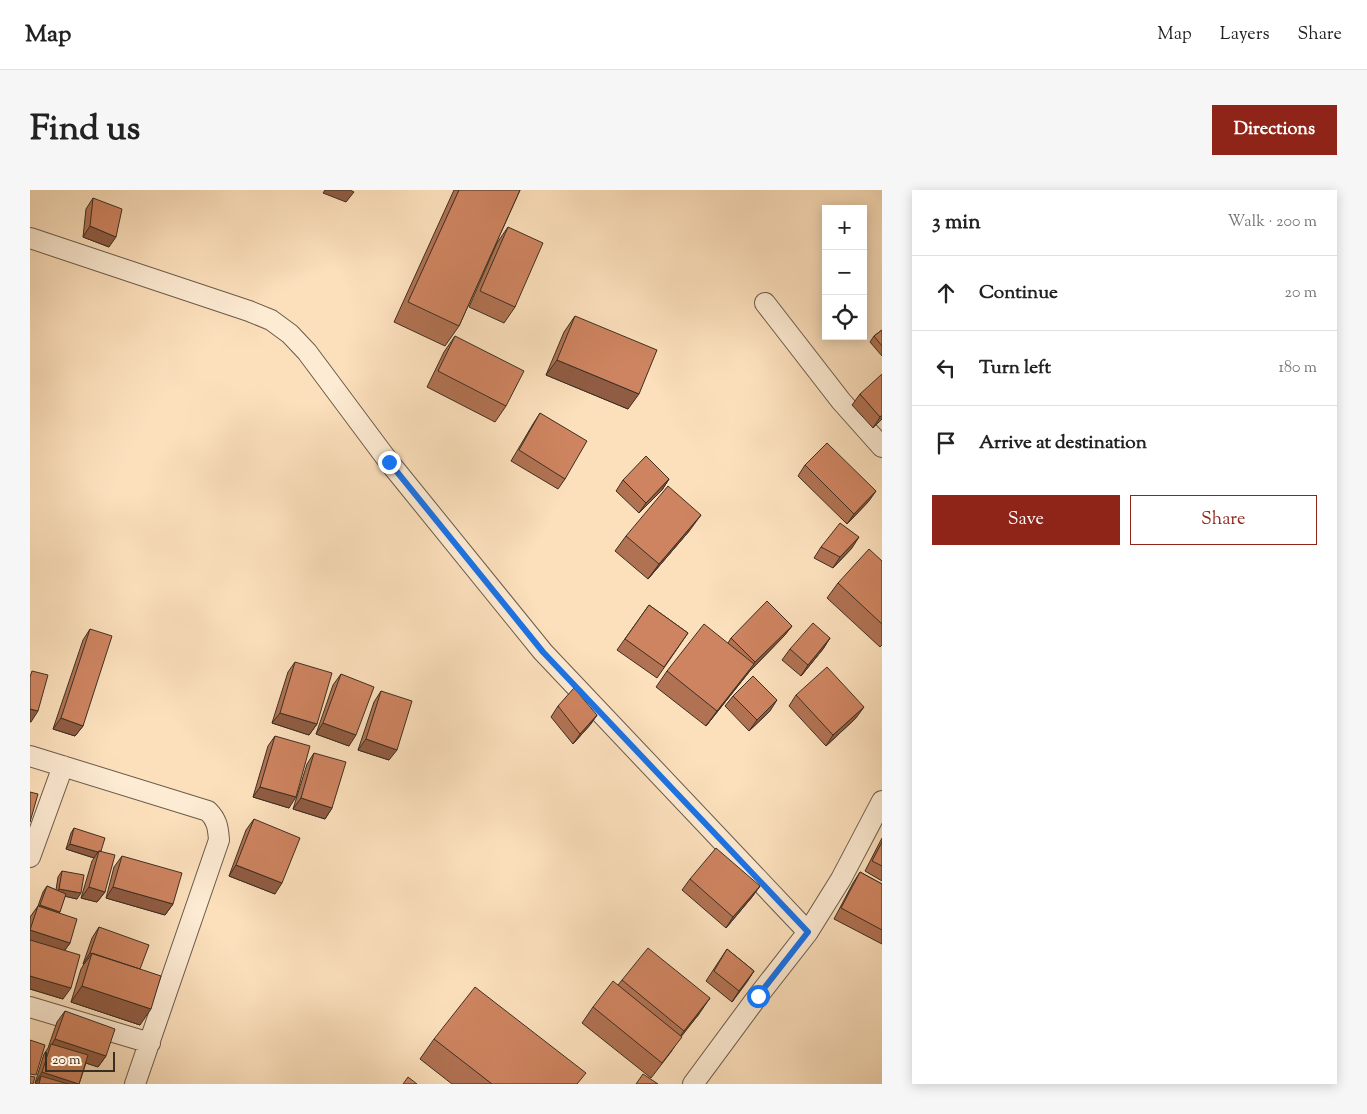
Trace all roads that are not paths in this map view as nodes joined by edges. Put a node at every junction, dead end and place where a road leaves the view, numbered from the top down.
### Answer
1 (30, 238) edge
2 (765, 303) dead end
3 (882, 447) edge
4 (30, 756) edge
5 (63, 766) junction
6 (882, 800) edge
7 (30, 857) edge
8 (808, 932) junction
9 (30, 1007) edge
10 (150, 1044) junction
11 (135, 1084) edge
12 (693, 1084) edge

1 - 8 street
2 - 3 street
4 - 5 street
5 - 7 street
5 - 10 street
6 - 8 street
8 - 12 street
9 - 10 street
10 - 11 street

